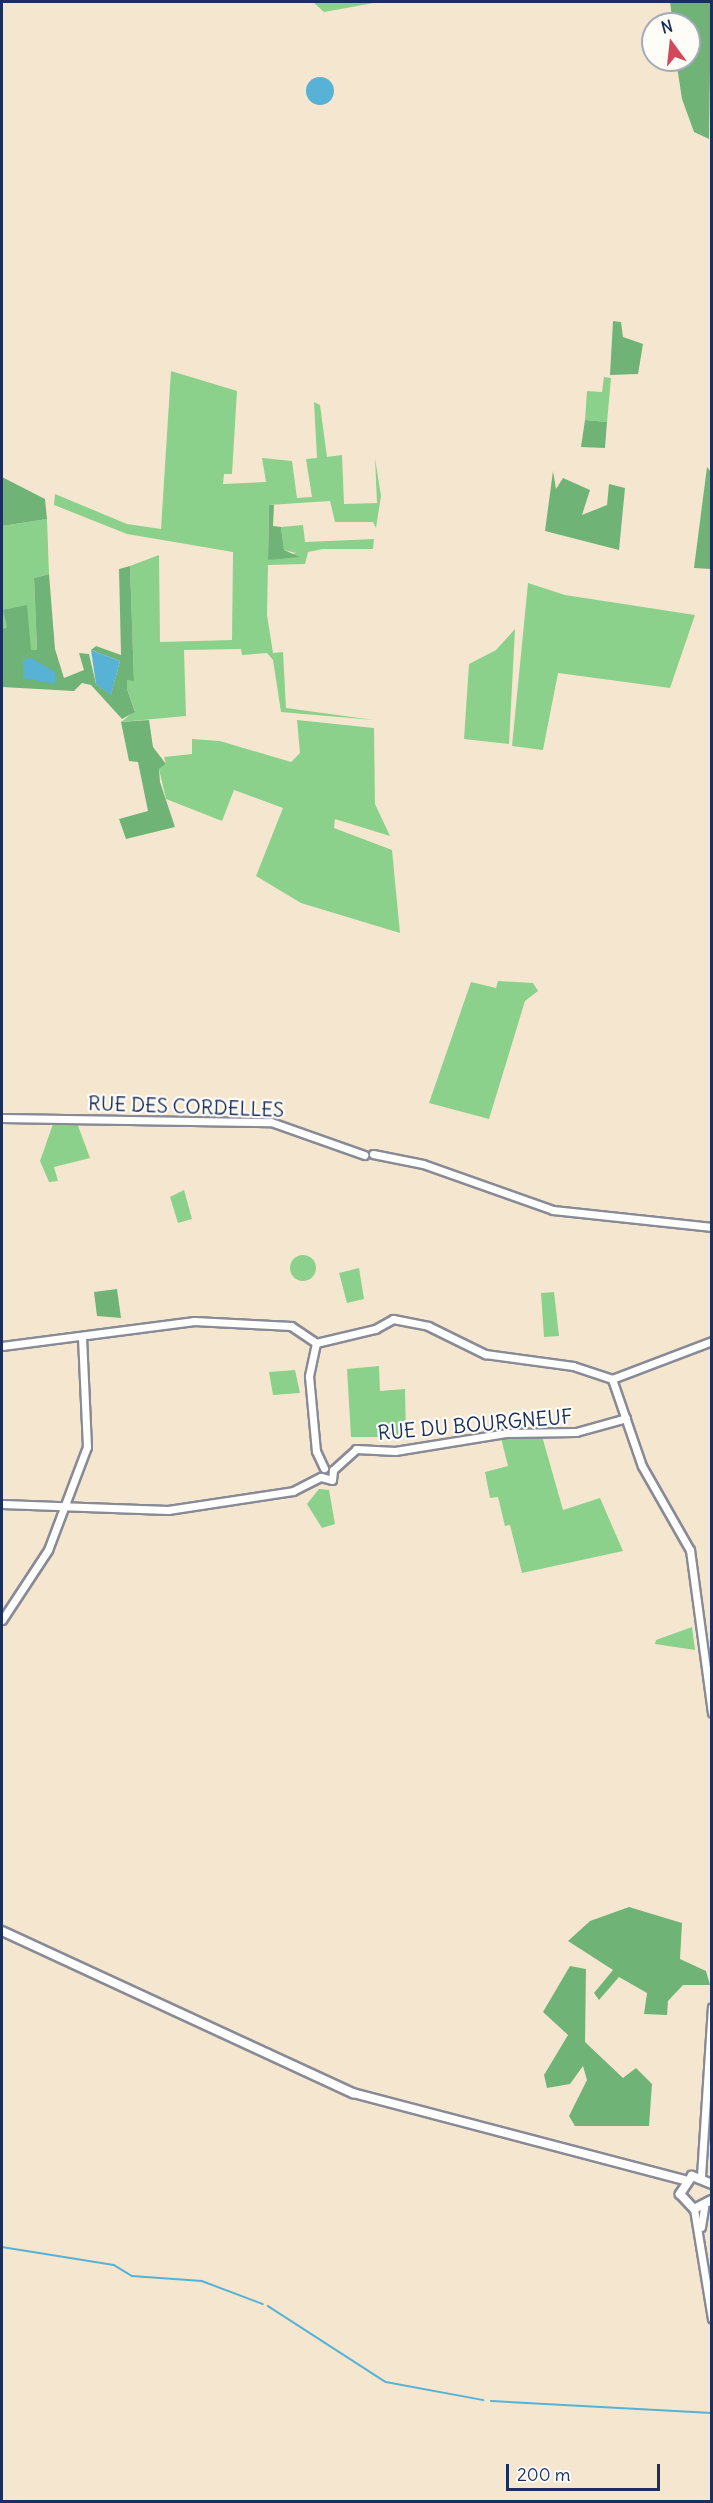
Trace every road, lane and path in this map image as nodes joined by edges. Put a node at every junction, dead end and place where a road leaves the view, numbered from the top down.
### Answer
1 (2, 1118) edge
2 (711, 1227) edge
3 (81, 1337) junction
4 (711, 1341) edge
5 (316, 1343) junction
6 (2, 1346) edge
7 (612, 1379) junction
8 (626, 1418) junction
9 (324, 1468) junction
10 (333, 1470) junction
11 (321, 1477) junction
12 (2, 1504) edge
13 (65, 1505) junction
14 (2, 1620) edge
15 (711, 1713) edge
16 (2, 1930) edge
17 (711, 2007) edge
18 (648, 2168) junction
19 (693, 2177) junction
20 (711, 2184) edge
21 (680, 2189) junction
22 (711, 2200) edge
23 (699, 2208) junction
24 (711, 2319) edge

1 - 2 street, RUE DES CORDELLES
3 - 5 street
3 - 6 street
3 - 13 street
4 - 7 street
5 - 7 street
5 - 9 street
7 - 8 street
8 - 10 street, RUE DU BOURGNEUF
8 - 15 street
9 - 10 street
9 - 11 street
10 - 11 street, RUE DU BOURGNEUF
11 - 13 street
12 - 13 street
13 - 14 street
16 - 18 main road
17 - 19 street
18 - 19 main road
18 - 21 main road
19 - 20 main road
19 - 21 main road
21 - 23 main road
22 - 23 main road
23 - 24 street

